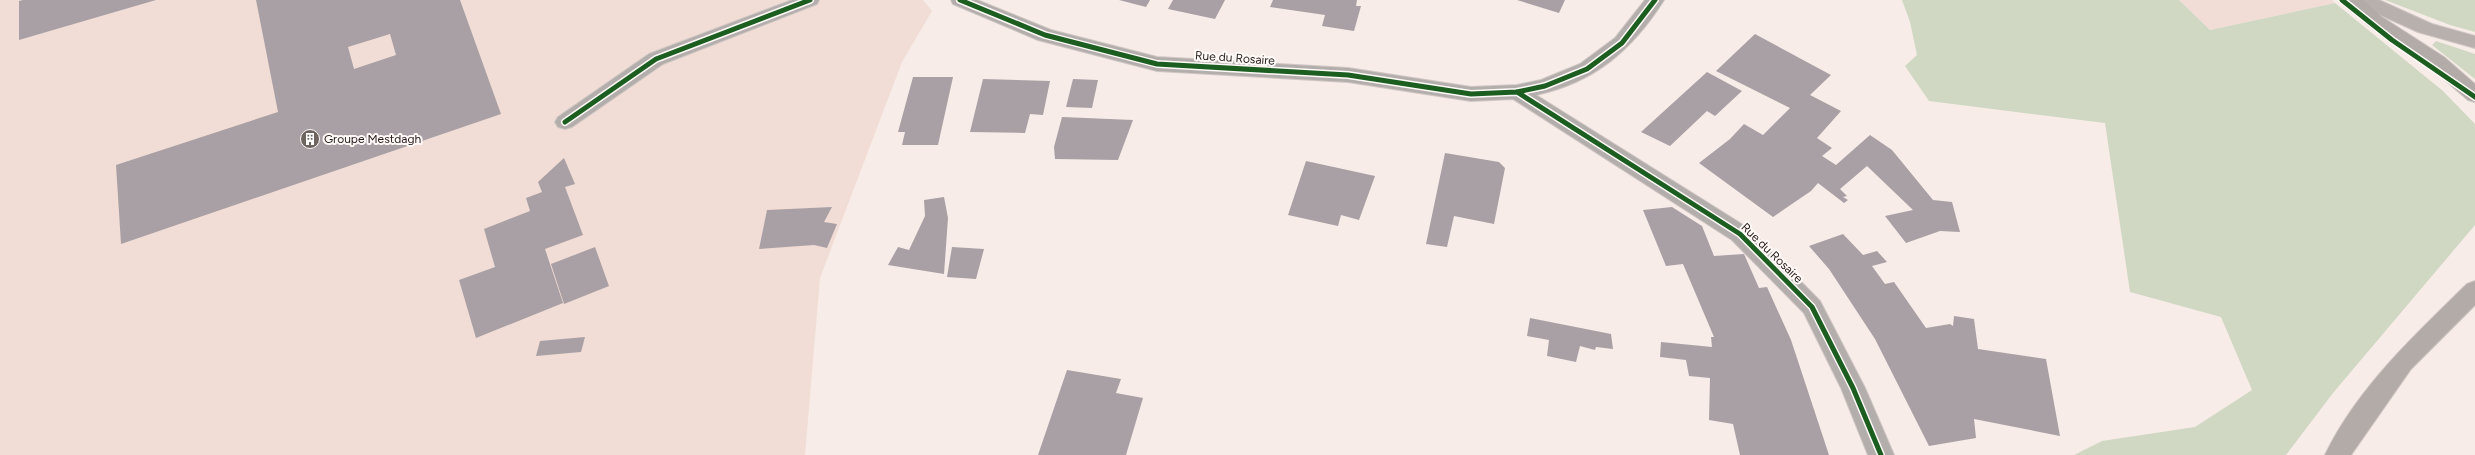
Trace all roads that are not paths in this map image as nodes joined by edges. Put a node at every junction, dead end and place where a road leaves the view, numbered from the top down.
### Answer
1 (810, 0) edge
2 (960, 0) edge
3 (1654, 0) edge
4 (2352, 0) edge
5 (2363, 0) edge
6 (2475, 42) edge
7 (1517, 92) junction
8 (2475, 96) edge
9 (565, 122) dead end
10 (2475, 290) edge
11 (1880, 455) edge
12 (2338, 455) edge

1 - 9 street
2 - 7 street, Rue du Rosaire
3 - 7 street, Rue du Rosaire
4 - 8 highway
5 - 6 main road
7 - 11 street, Rue du Rosaire
10 - 12 highway

